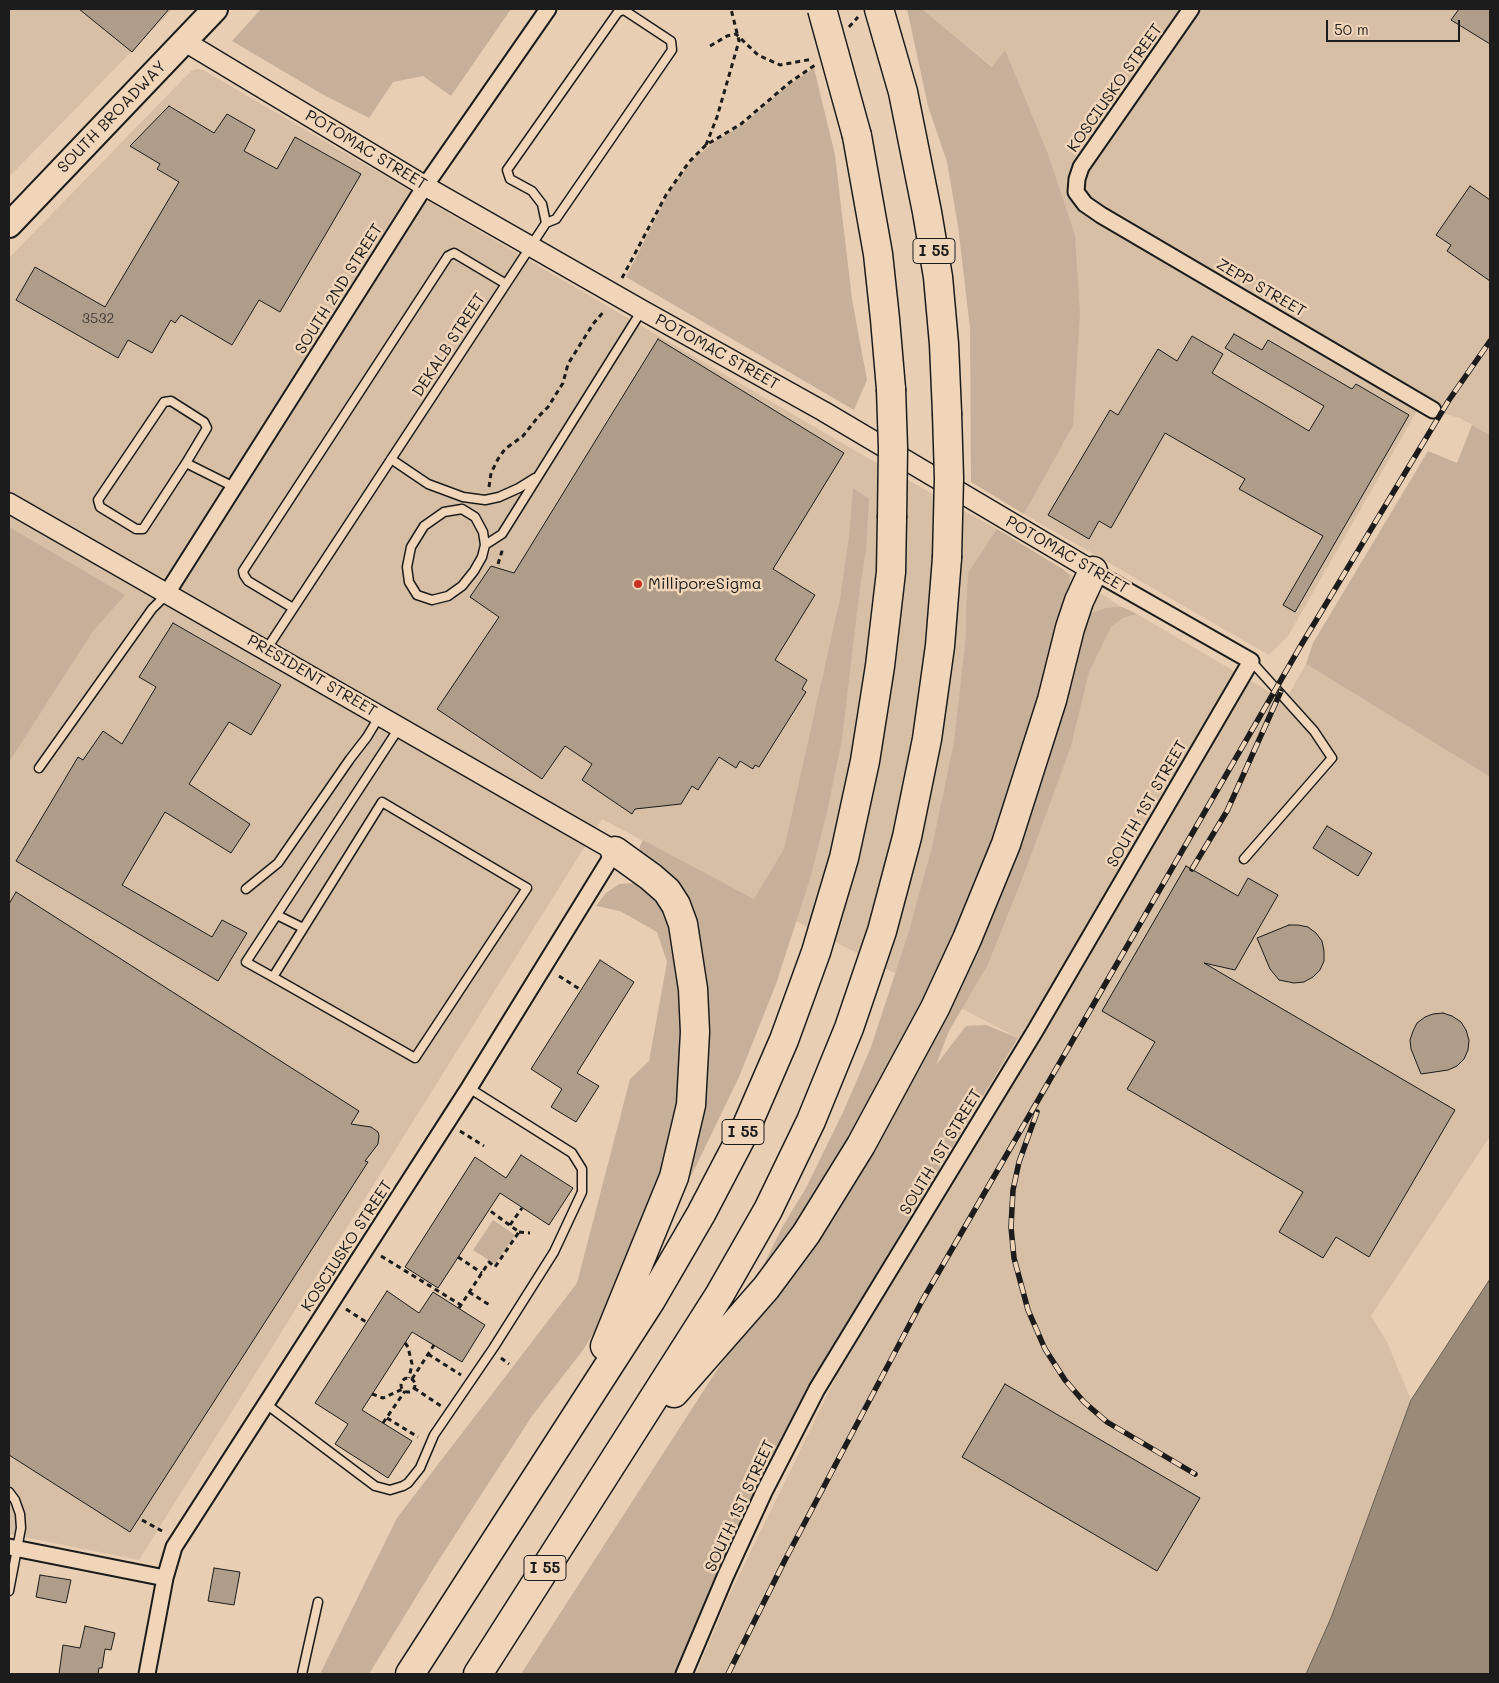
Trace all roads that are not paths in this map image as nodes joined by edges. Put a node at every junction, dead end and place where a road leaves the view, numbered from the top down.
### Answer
1 (215, 9) edge
2 (548, 9) edge
3 (822, 9) edge
4 (1191, 9) edge
5 (869, 12) edge
6 (184, 41) junction
7 (425, 186) junction
8 (1076, 192) joint
9 (546, 223) junction
10 (9, 225) edge
11 (531, 246) junction
12 (506, 284) junction
13 (642, 310) junction
14 (1432, 410) dead end
15 (390, 460) junction
16 (186, 463) junction
17 (537, 477) junction
18 (234, 487) junction
19 (463, 498) junction
20 (9, 503) edge
21 (462, 509) junction
22 (485, 545) junction
23 (1093, 571) junction
24 (167, 593) junction
25 (293, 608) junction
26 (266, 650) junction
27 (1251, 661) junction
28 (380, 716) junction
29 (400, 727) junction
30 (39, 768) dead end
31 (615, 851) junction
32 (1244, 859) dead end
33 (246, 888) dead end
34 (277, 915) junction
35 (303, 928) junction
36 (273, 977) junction
37 (469, 1088) junction
38 (266, 1404) junction
39 (578, 1412) junction
40 (613, 1462) junction
41 (9, 1492) edge
42 (13, 1548) edge
43 (165, 1578) junction
44 (9, 1591) edge
45 (318, 1602) dead end
46 (147, 1674) edge
47 (302, 1674) edge
48 (410, 1674) edge
49 (478, 1674) edge
50 (684, 1674) edge

1 - 6 main road, SOUTH BROADWAY
2 - 7 street, SOUTH 2ND STREET
3 - 39 highway, I 55, bridge
4 - 8 street, KOSCIUSKO STREET
5 - 40 highway, I 55, bridge
6 - 7 street, POTOMAC STREET
6 - 10 main road, SOUTH BROADWAY
7 - 11 street, POTOMAC STREET
7 - 18 street, SOUTH 2ND STREET
8 - 14 street, ZEPP STREET
9 - 9 lane, DEKALB STREET
9 - 11 lane, DEKALB STREET
11 - 12 lane, DEKALB STREET
11 - 13 street, POTOMAC STREET
12 - 15 lane, DEKALB STREET
12 - 25 lane
13 - 17 lane
13 - 23 street, POTOMAC STREET
15 - 19 lane
15 - 25 lane, DEKALB STREET
16 - 16 lane
16 - 18 lane
17 - 19 lane
17 - 22 lane
18 - 24 street, SOUTH 2ND STREET
19 - 21 lane
20 - 24 street, PRESIDENT STREET
21 - 22 lane
21 - 22 lane
23 - 27 street, POTOMAC STREET
23 - 40 highway
24 - 26 street, PRESIDENT STREET
24 - 30 lane
25 - 26 lane, DEKALB STREET
26 - 28 street, PRESIDENT STREET
27 - 32 lane
27 - 50 street, SOUTH 1ST STREET
28 - 29 street, PRESIDENT STREET
28 - 33 lane
29 - 31 street, PRESIDENT STREET
29 - 34 lane
31 - 37 street, KOSCIUSKO STREET
31 - 39 highway
34 - 35 lane
34 - 36 lane
35 - 36 lane
35 - 36 lane
37 - 38 street, KOSCIUSKO STREET
37 - 38 lane
38 - 43 street, KOSCIUSKO STREET
39 - 48 highway, I 55
40 - 49 highway, I 55
41 - 42 lane
42 - 43 street
42 - 44 lane
43 - 46 street, KOSCIUSKO STREET
45 - 47 lane

